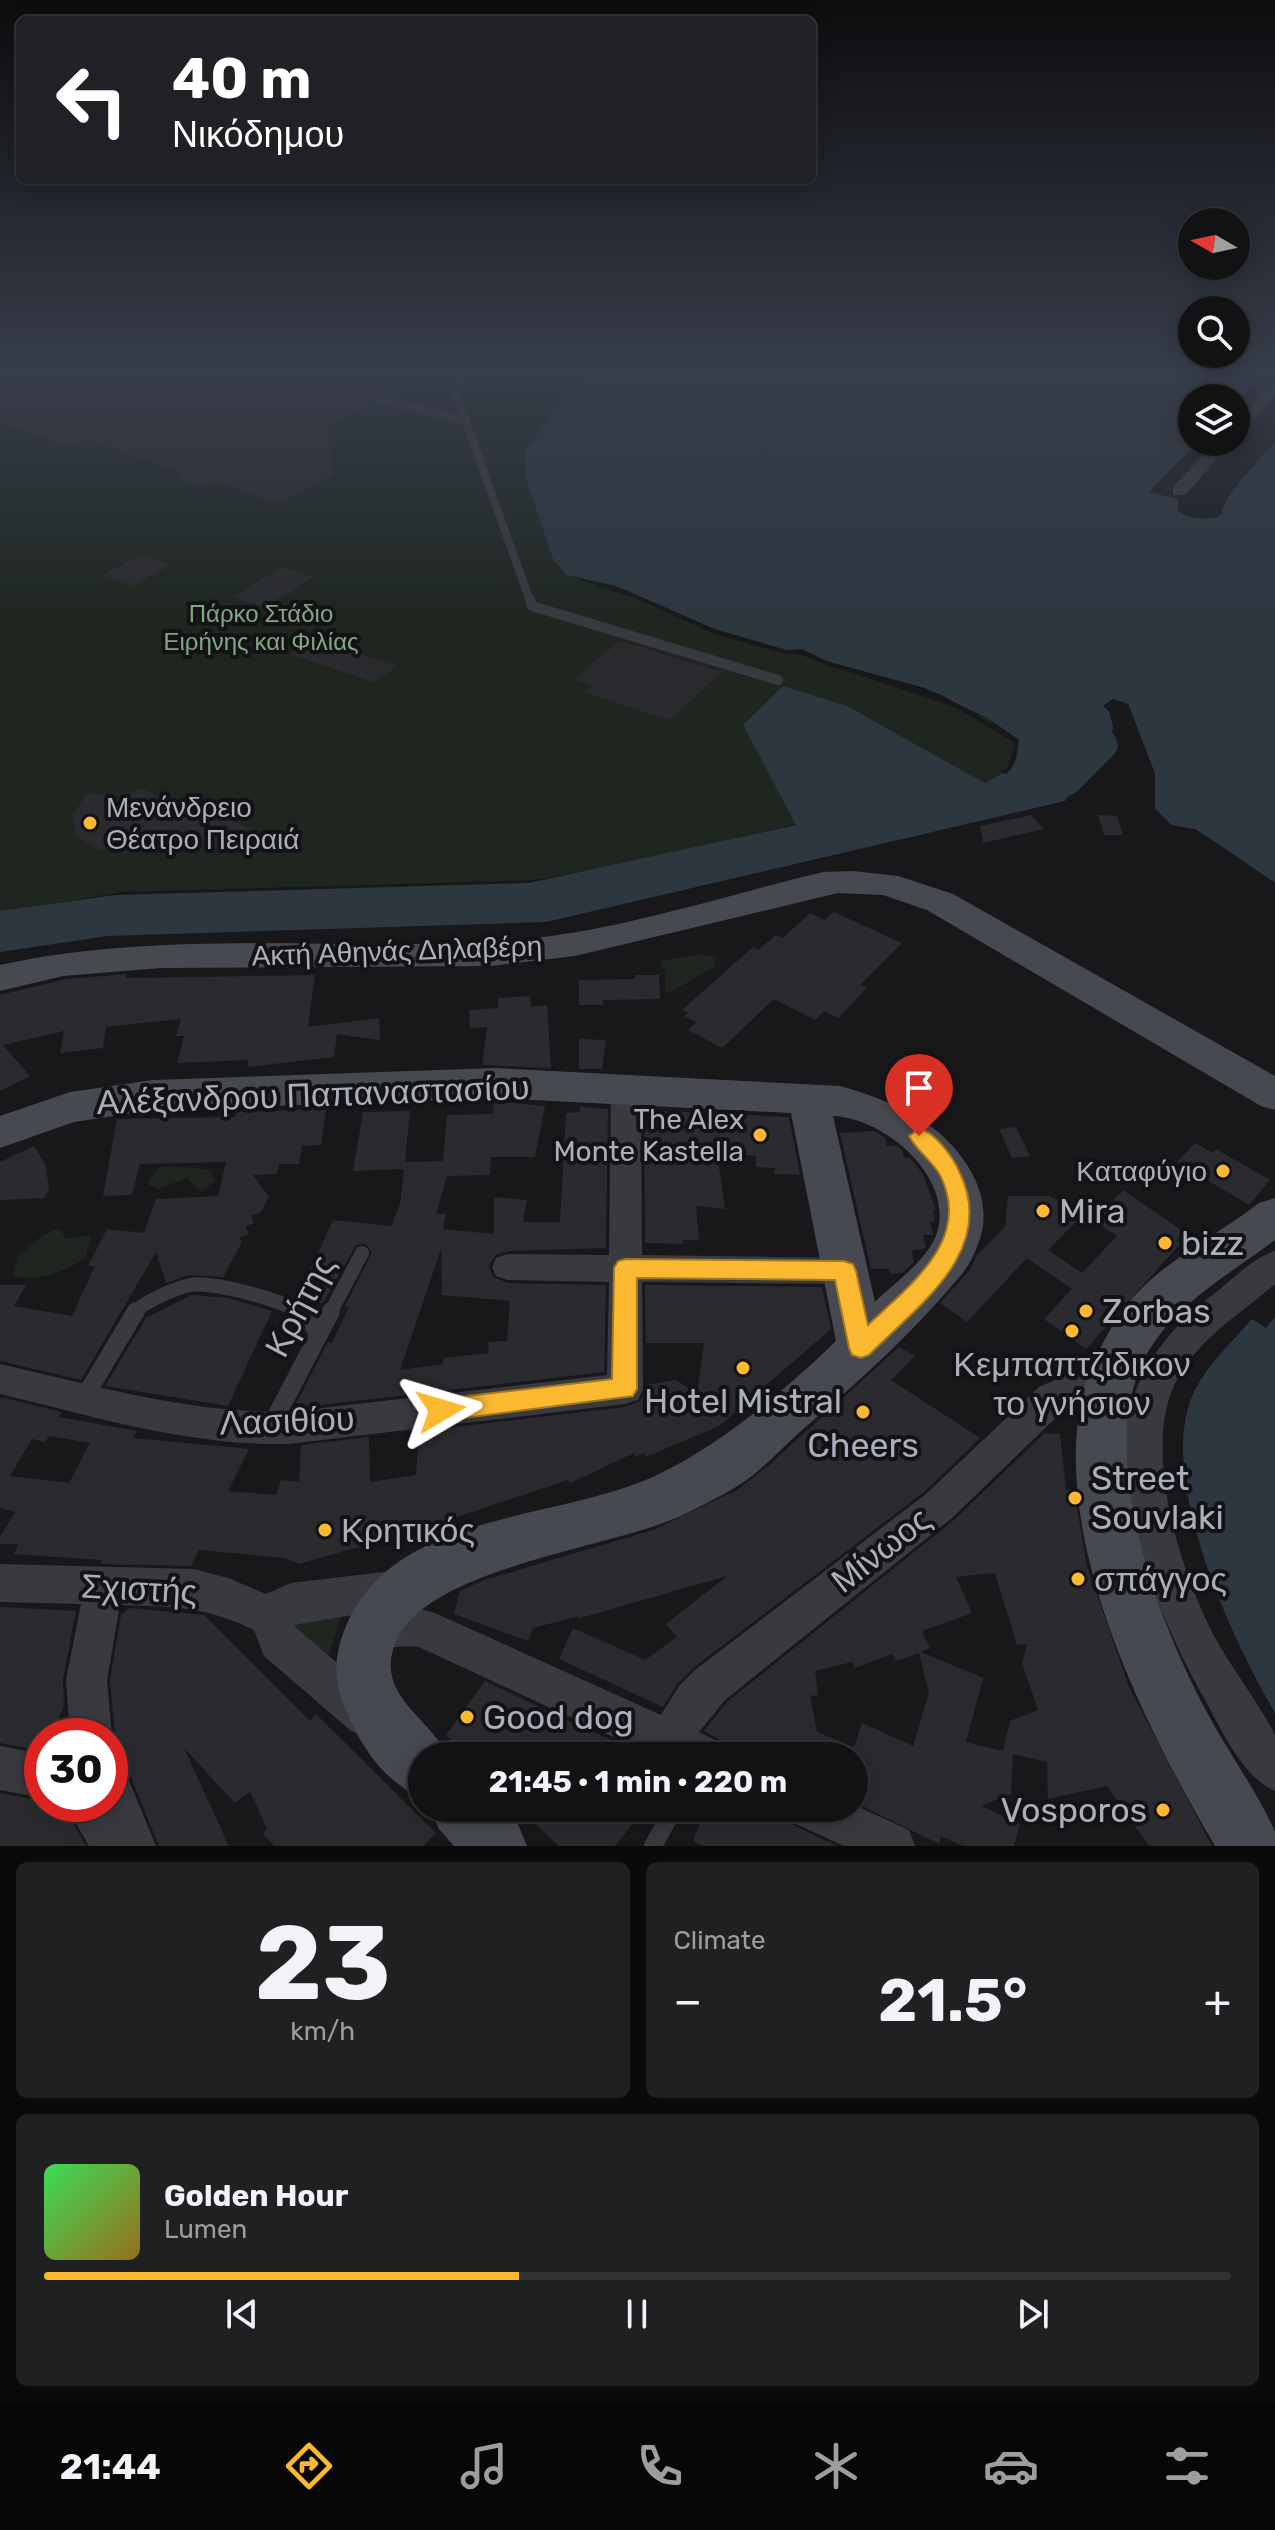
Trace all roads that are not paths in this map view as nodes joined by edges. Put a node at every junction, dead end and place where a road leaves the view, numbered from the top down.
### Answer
1 (477, 453) edge
2 (1211, 456) edge
3 (1179, 491) dead end
4 (778, 680) dead end
5 (0, 978) edge
6 (626, 1090) junction
7 (1275, 1095) edge
8 (809, 1099) junction
9 (0, 1132) edge
10 (1275, 1215) edge
11 (362, 1253) dead end
12 (1275, 1264) edge
13 (508, 1267) dead end
14 (626, 1268) junction
15 (844, 1271) junction
16 (320, 1333) junction
17 (861, 1348) junction
18 (0, 1379) edge
19 (1106, 1395) junction
20 (84, 1398) junction
21 (269, 1429) junction
22 (0, 1583) edge
23 (105, 1586) junction
24 (386, 1610) junction
25 (273, 1618) junction
26 (89, 1718) edge
27 (669, 1742) edge
28 (689, 1742) edge
29 (408, 1753) edge
30 (408, 1753) edge
31 (0, 1768) edge
32 (1275, 1769) edge
33 (24, 1773) edge
34 (99, 1822) edge
35 (124, 1822) edge
36 (473, 1822) edge
37 (666, 1822) edge
38 (842, 1822) edge
39 (115, 1846) edge
40 (134, 1846) edge
41 (496, 1846) edge
42 (653, 1846) edge
43 (893, 1846) edge
44 (1250, 1846) edge

1 - 4 lane
2 - 3 street
5 - 7 street, Ακτή Αθηνάς Δηλαβέρη
6 - 8 street, Αλέξανδρου Παπαναστασίου
6 - 9 street, Αλέξανδρου Παπαναστασίου
6 - 14 street
8 - 15 street
8 - 17 street, Αλέξανδρου Παπαναστασίου
10 - 19 street
11 - 16 lane, Κρήτης
12 - 32 street
13 - 14 street
14 - 15 street
14 - 21 street, Λασιθίου
15 - 17 street
16 - 20 lane
16 - 21 lane, Κρήτης
17 - 24 street, Αλέξανδρου Παπαναστασίου
18 - 20 street, Λασιθίου
19 - 28 street, Μίνωος
19 - 44 street
20 - 21 street, Λασιθίου
22 - 23 street, Σχιστής
23 - 25 street, Σχιστής
23 - 26 street
24 - 25 street
24 - 27 street
24 - 29 street
25 - 30 street
31 - 33 street
34 - 39 street
35 - 40 street
36 - 41 street
37 - 42 lane
38 - 43 street

